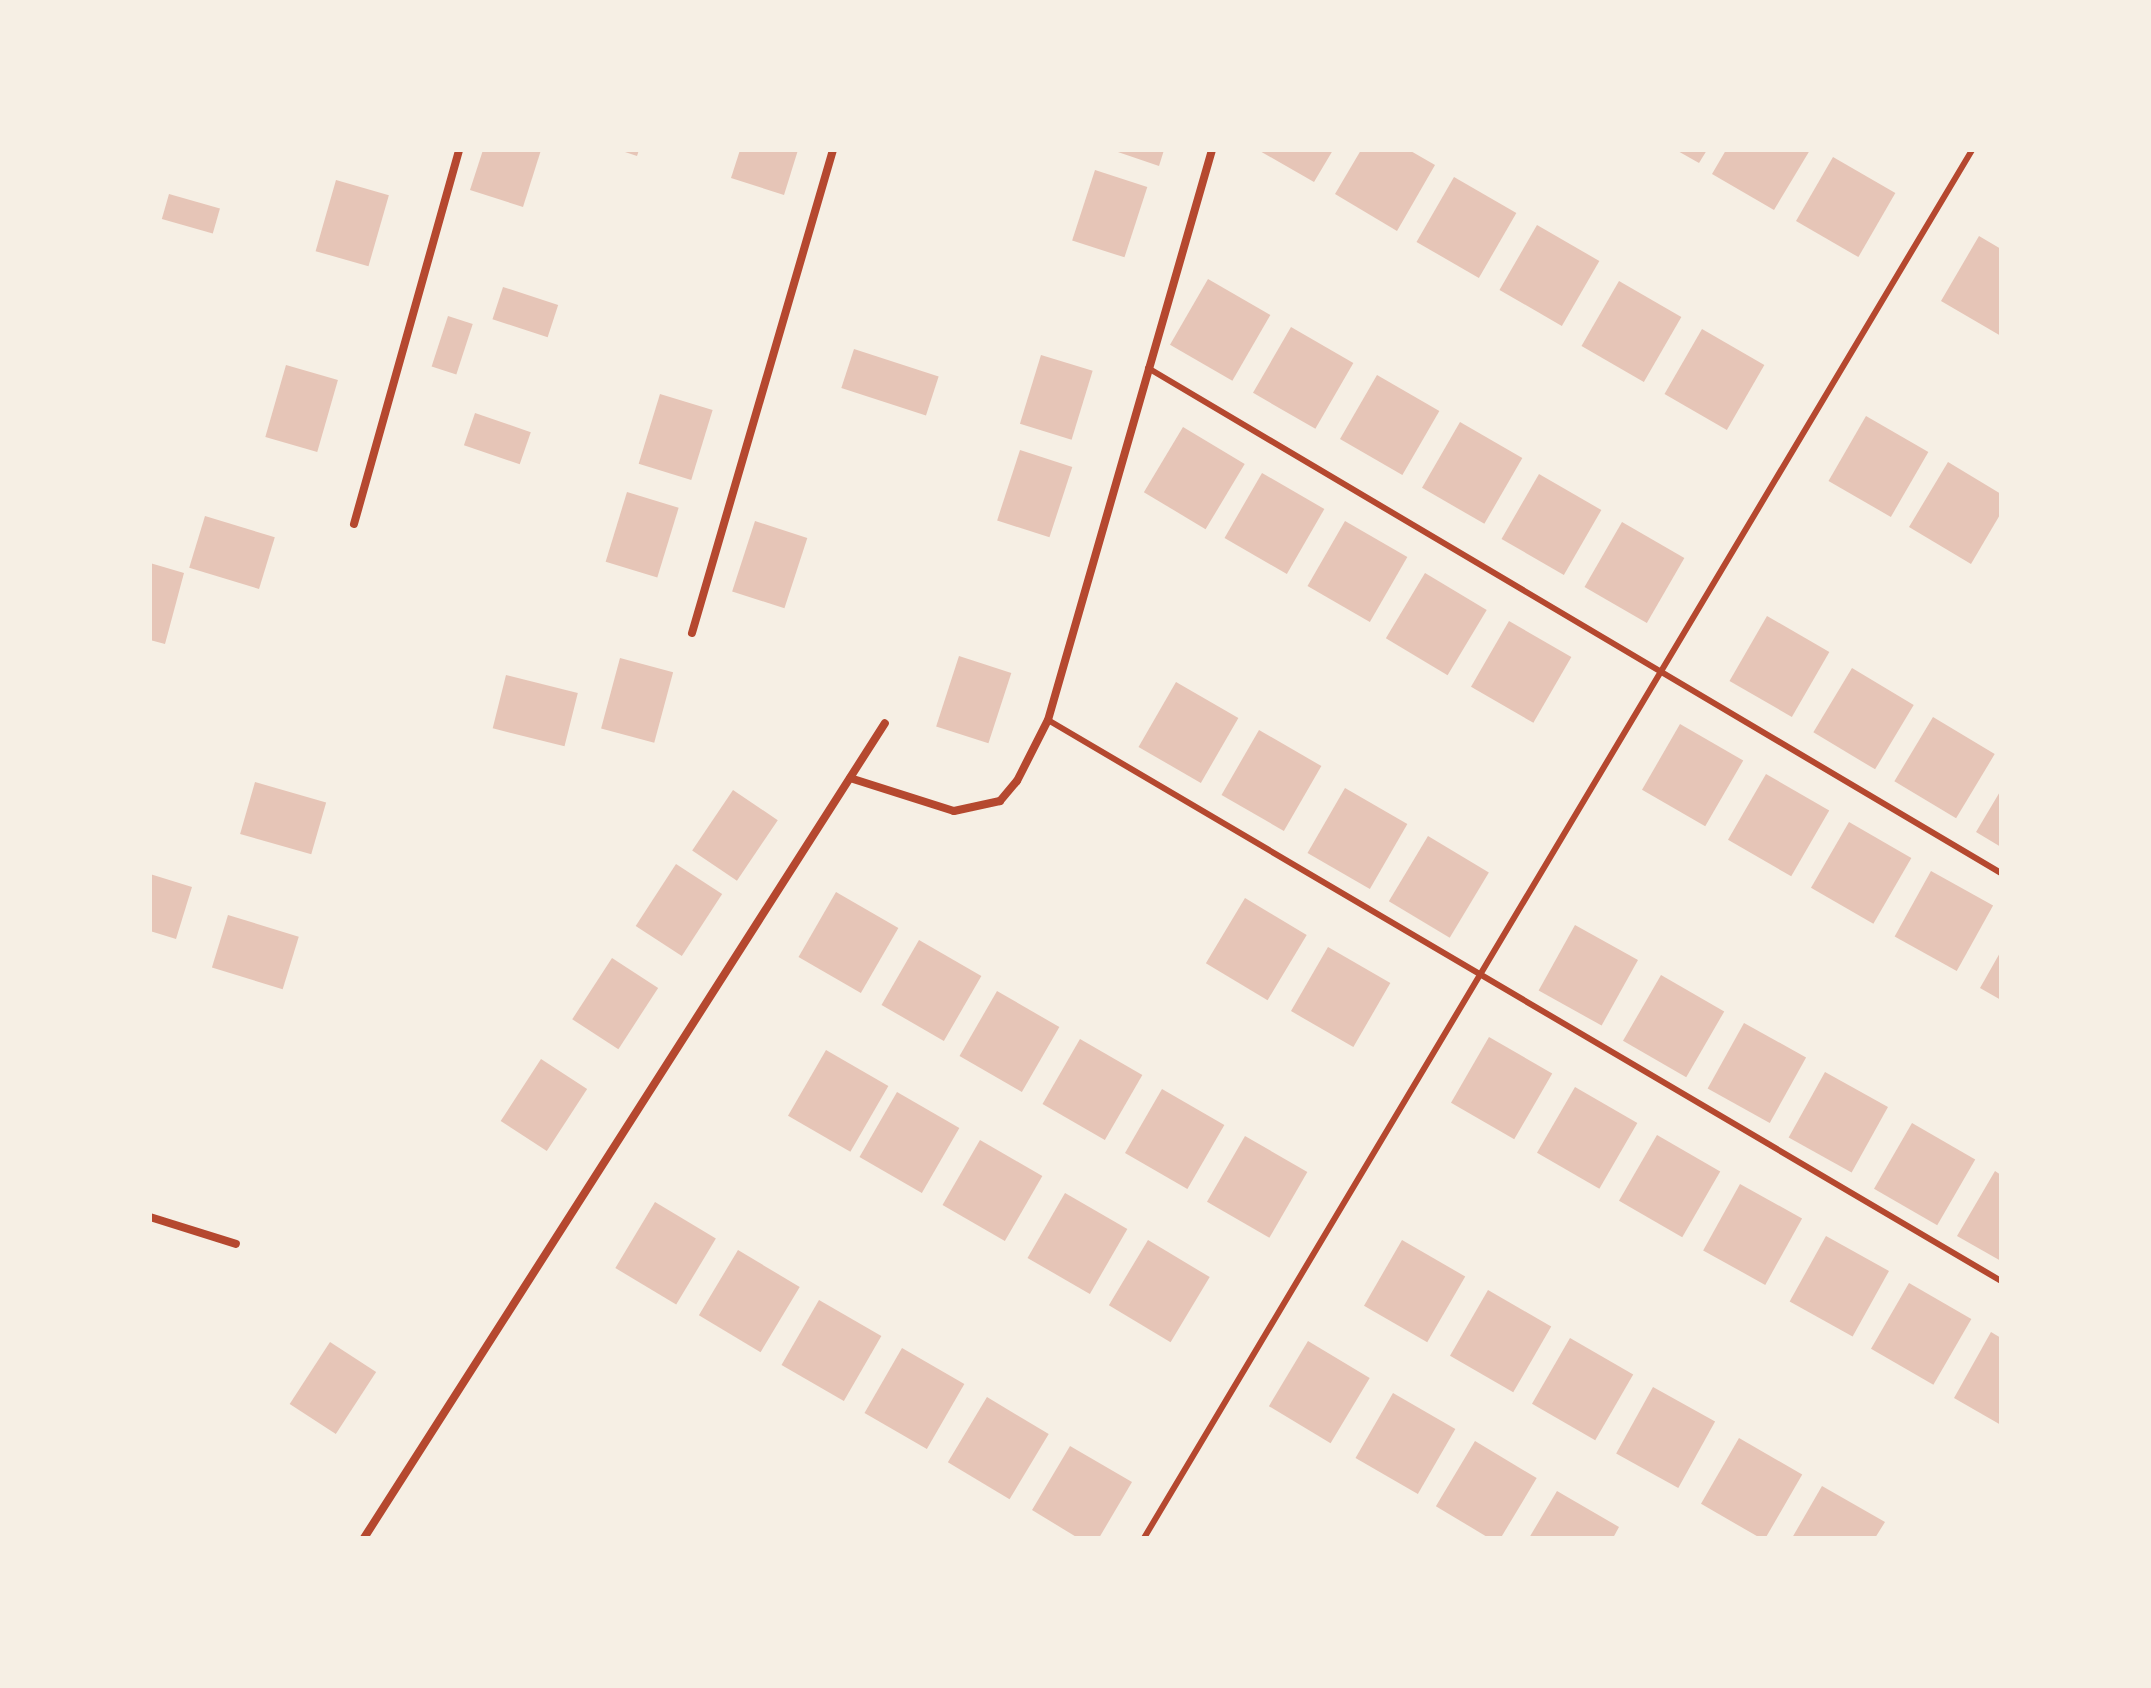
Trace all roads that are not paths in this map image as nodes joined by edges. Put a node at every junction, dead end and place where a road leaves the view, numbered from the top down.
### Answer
1 (459, 150) edge
2 (833, 150) edge
3 (1212, 150) edge
4 (1972, 150) edge
5 (1148, 368) junction
6 (354, 524) dead end
7 (692, 633) dead end
8 (1665, 674) junction
9 (1048, 720) junction
10 (885, 723) dead end
11 (850, 778) junction
12 (2001, 873) edge
13 (1481, 978) junction
14 (150, 1217) edge
15 (236, 1244) dead end
16 (2001, 1281) edge
17 (364, 1538) edge
18 (1144, 1538) edge

1 - 6 street
2 - 7 street
3 - 5 street
4 - 8 lane
5 - 8 lane
5 - 9 street
8 - 12 lane
8 - 13 lane
9 - 11 street
9 - 13 lane
10 - 11 street
11 - 17 street
13 - 16 lane
13 - 18 lane
14 - 15 street

